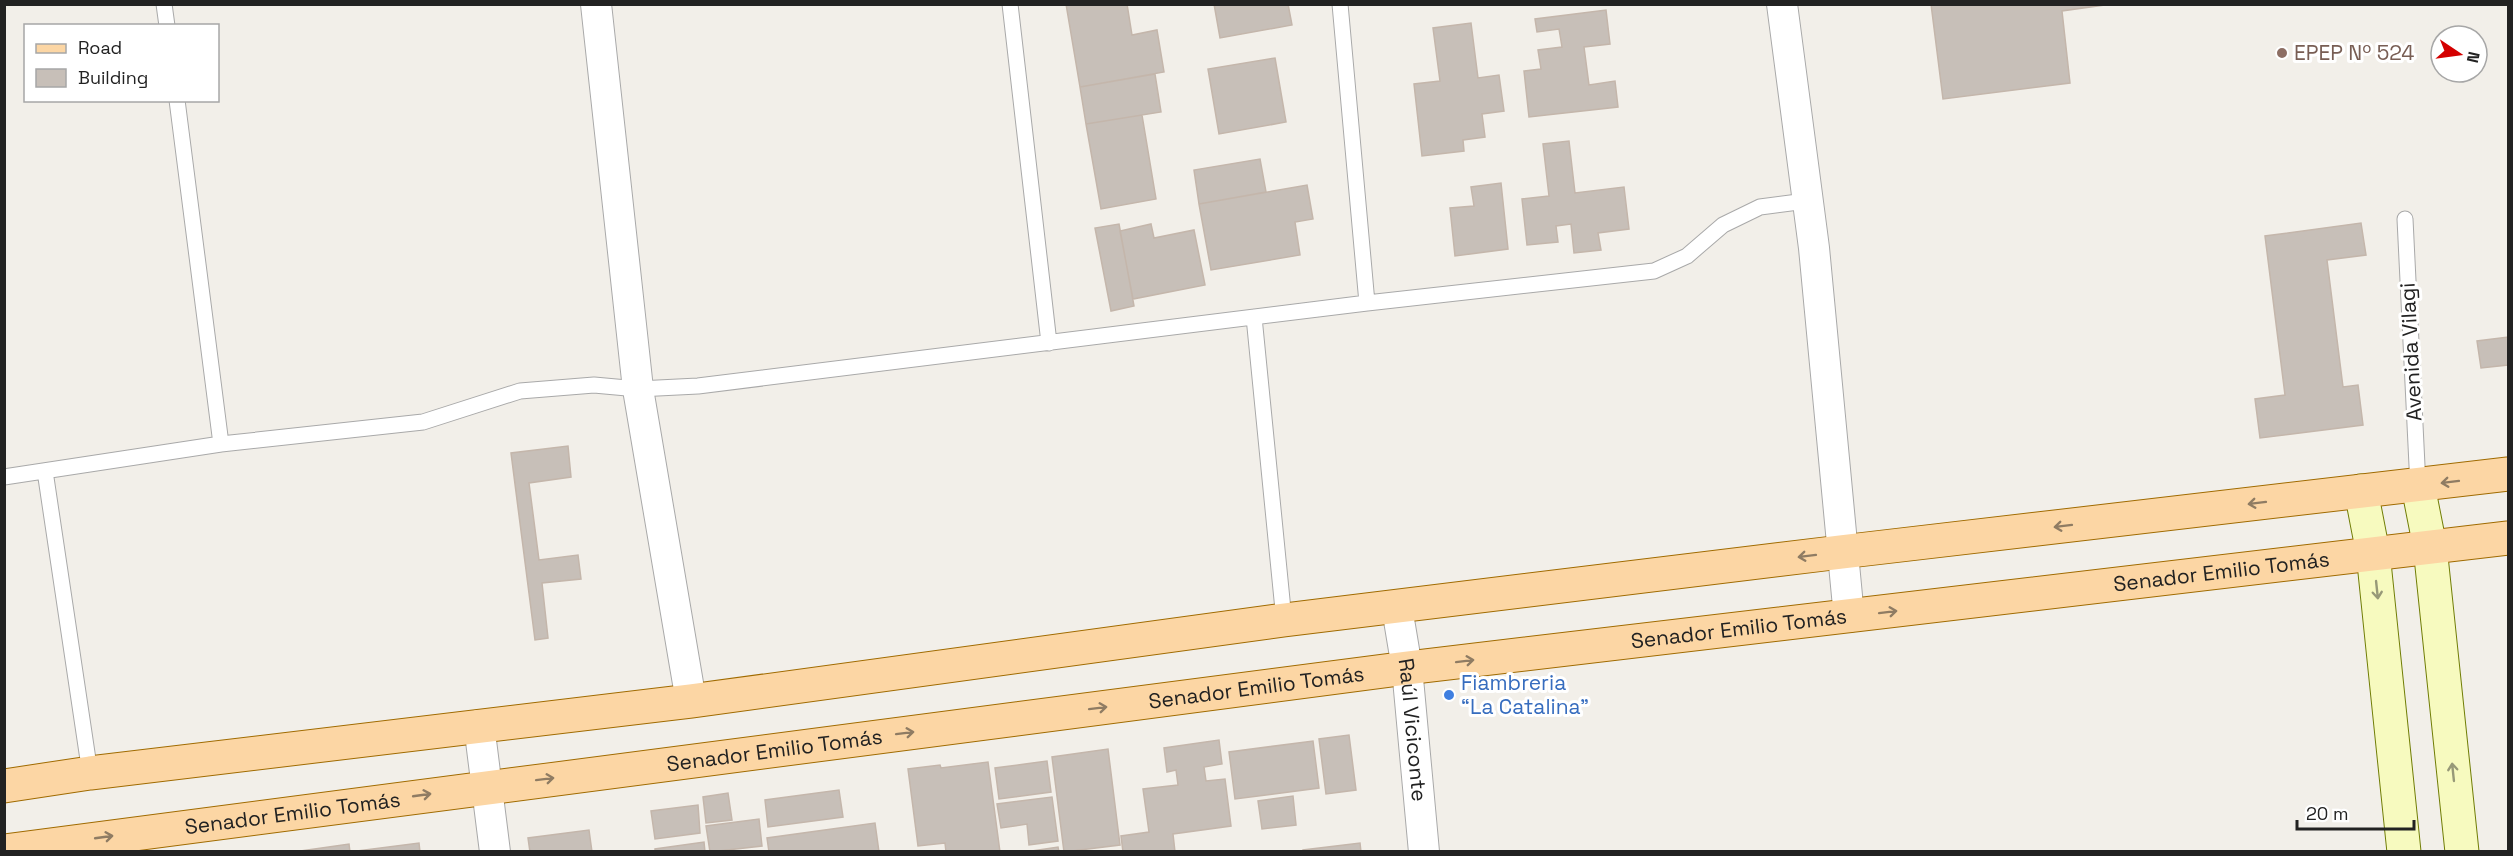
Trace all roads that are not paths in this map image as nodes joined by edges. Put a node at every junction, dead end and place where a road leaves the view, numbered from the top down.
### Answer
1 (164, 4) edge
2 (596, 4) edge
3 (1010, 4) edge
4 (1340, 4) edge
5 (1782, 4) edge
6 (167, 24) edge
7 (177, 102) edge
8 (1806, 201) junction
9 (2405, 219) dead end
10 (1367, 303) junction
11 (1254, 316) junction
12 (1049, 343) junction
13 (639, 389) junction
14 (221, 444) junction
15 (45, 471) junction
16 (2508, 474) edge
17 (4, 477) edge
18 (2418, 486) junction
19 (2361, 491) junction
20 (2508, 538) edge
21 (2430, 548) junction
22 (1841, 552) junction
23 (2373, 553) junction
24 (1397, 608) junction
25 (1849, 617) junction
26 (1284, 620) junction
27 (1407, 668) junction
28 (691, 700) junction
29 (479, 725) junction
30 (90, 773) junction
31 (4, 786) edge
32 (487, 787) junction
33 (4, 851) edge
34 (495, 852) edge
35 (1424, 852) edge
36 (2404, 852) edge
37 (2462, 852) edge

1 - 6 lane
2 - 13 street
3 - 12 lane
4 - 10 lane
5 - 8 street
7 - 14 lane
8 - 10 lane
8 - 22 street
9 - 18 lane, Avenida Vilagi
10 - 11 lane
11 - 12 lane
11 - 26 lane
12 - 13 lane
13 - 14 lane
13 - 28 street
14 - 15 lane
15 - 17 lane
15 - 30 lane
16 -> 18 main road
18 - 19 main road
18 - 21 main road
19 -> 22 main road
19 - 23 main road
20 - 21 main road, Senador Emilio Tomás
21 - 23 main road, Senador Emilio Tomás
37 -> 21 main road
22 -> 24 main road
22 - 25 street
25 -> 23 main road, Senador Emilio Tomás
23 -> 36 main road
24 - 26 main road
24 - 27 street, Raúl Viciconte
27 -> 25 main road, Senador Emilio Tomás
26 - 28 main road
32 -> 27 main road, Senador Emilio Tomás
27 - 35 street, Raúl Viciconte
28 - 29 main road
29 - 30 main road
29 - 32 street
30 - 31 main road
33 -> 32 main road, Senador Emilio Tomás
32 - 34 street

